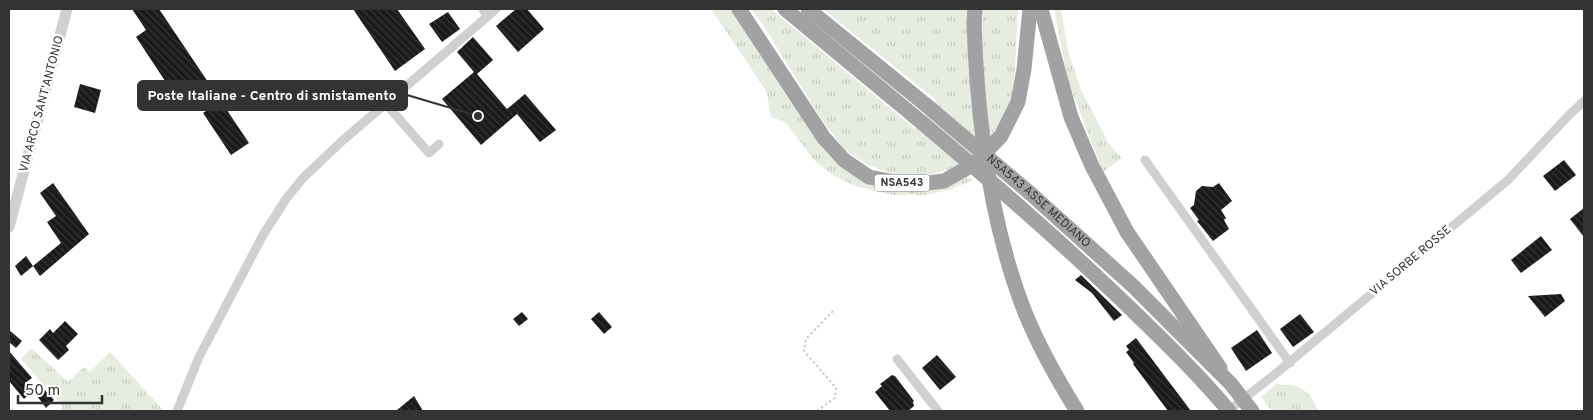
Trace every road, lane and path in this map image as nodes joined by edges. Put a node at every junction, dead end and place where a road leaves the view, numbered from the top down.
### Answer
1 (67, 9) edge
2 (496, 9) edge
3 (739, 9) edge
4 (785, 9) edge
5 (808, 9) edge
6 (975, 9) edge
7 (1030, 9) edge
8 (1041, 9) edge
9 (485, 13) edge
10 (1584, 101) edge
11 (385, 103) junction
12 (439, 144) dead end
13 (1145, 160) dead end
14 (9, 227) edge
15 (834, 310) dead end
16 (897, 359) dead end
17 (1290, 363) junction
18 (1231, 384) junction
19 (177, 411) edge
20 (817, 411) edge
21 (938, 411) edge
22 (1077, 411) edge
23 (1228, 411) edge
24 (1252, 411) edge

1 - 14 street, VIA ARCO SANT'ANTONIO
2 - 9 street
3 - 7 highway, NSA543
4 - 23 highway, NSA543 ASSE MEDIANO, bridge
5 - 18 highway, NSA543 ASSE MEDIANO, bridge
6 - 22 highway, bridge
8 - 18 highway, bridge
9 - 11 street
10 - 17 street, VIA SORBE ROSSE
11 - 12 street
11 - 19 street
13 - 17 street
15 - 20 path
16 - 21 street
17 - 23 street, VIA SORBE ROSSE
18 - 24 highway, NSA543 ASSE MEDIANO, bridge

